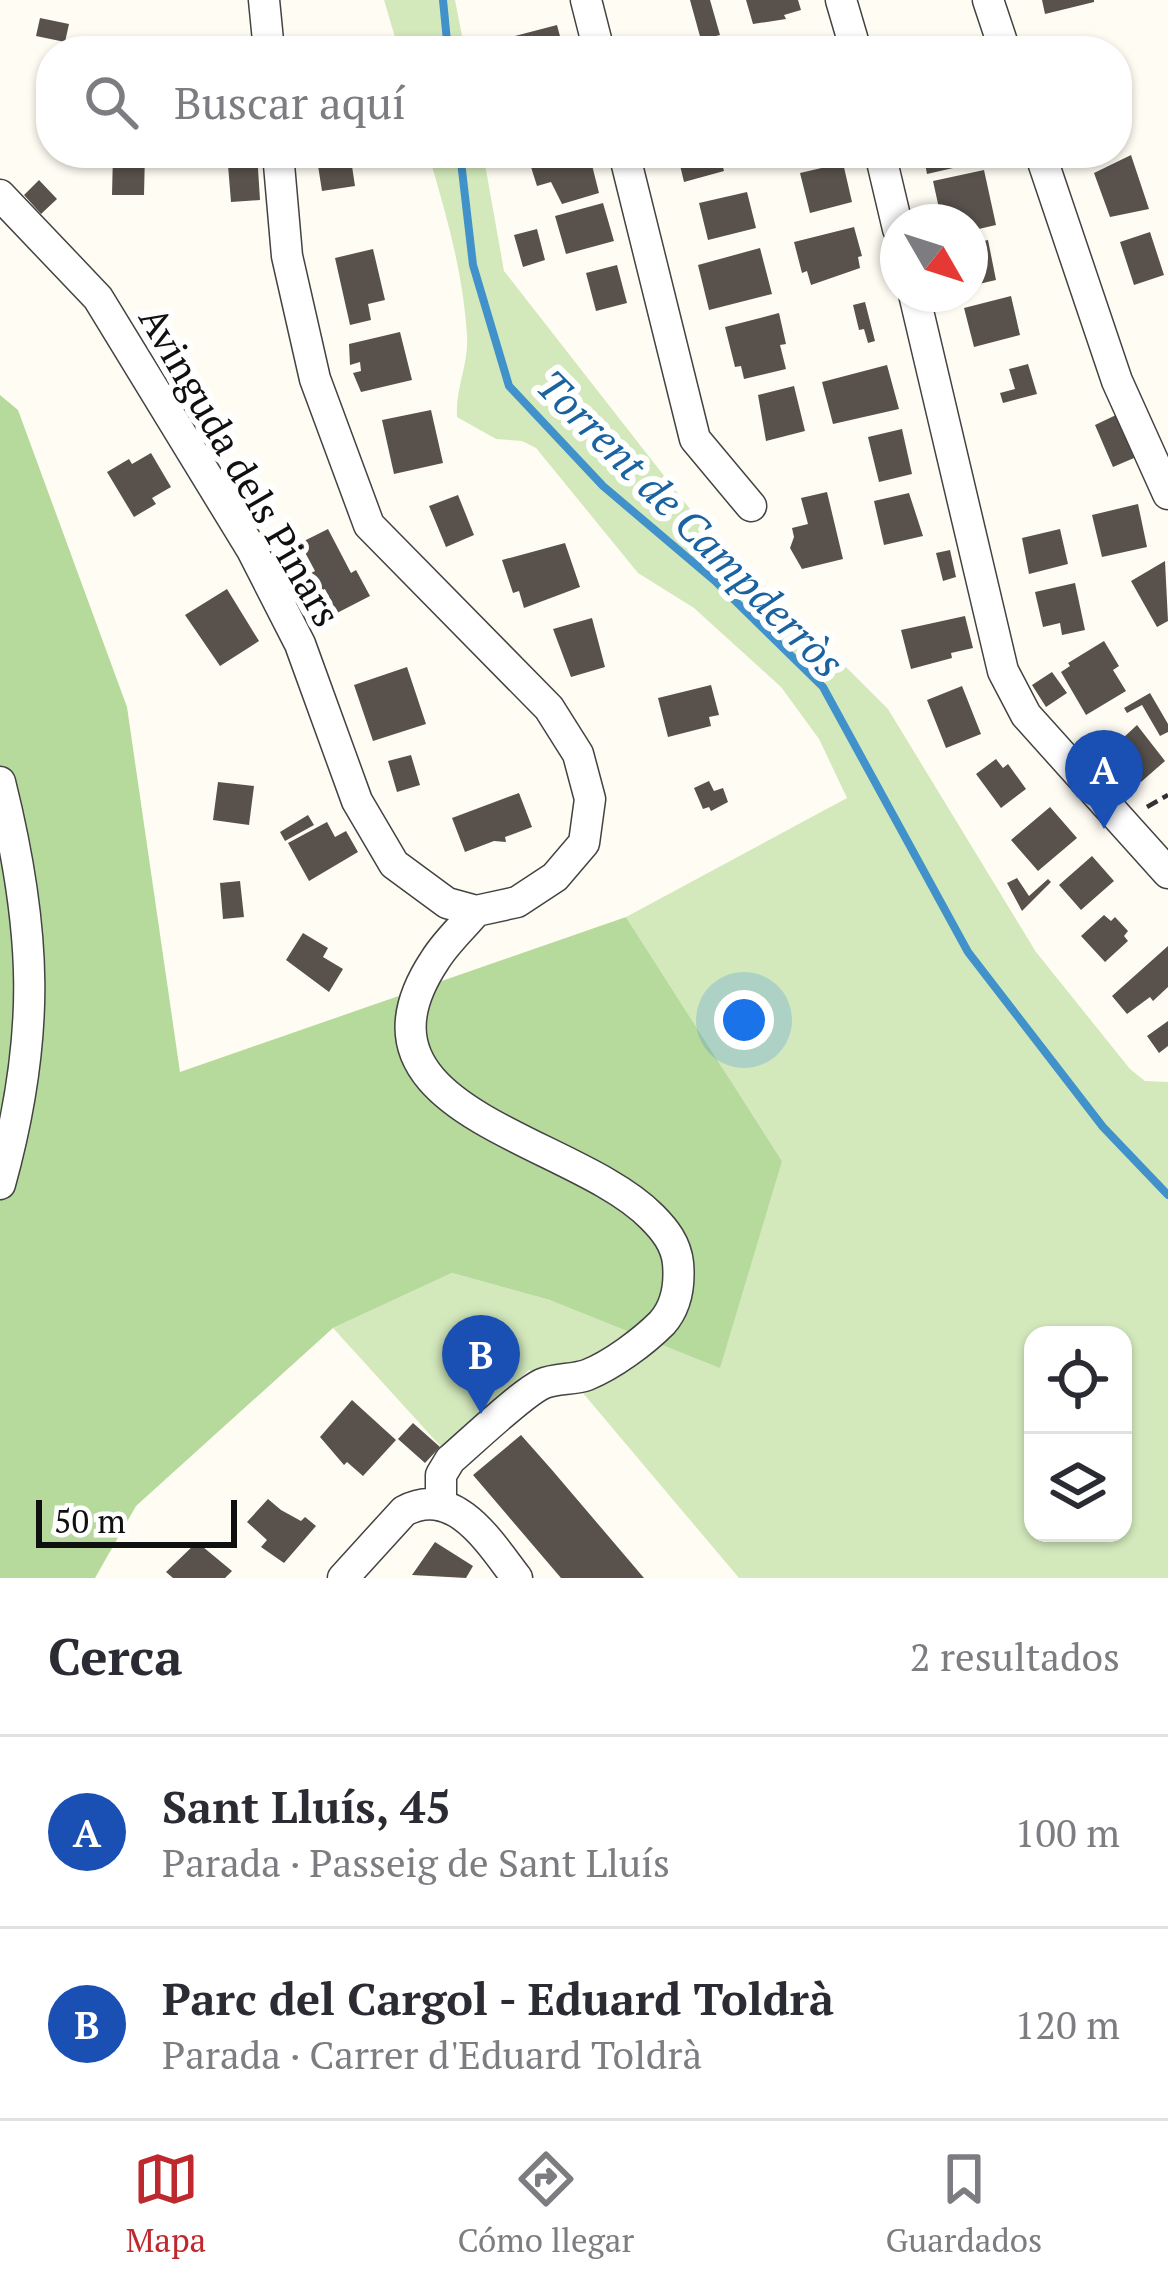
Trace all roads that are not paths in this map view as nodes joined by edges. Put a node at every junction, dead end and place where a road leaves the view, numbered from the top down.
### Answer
1 (264, 0) edge
2 (586, 0) edge
3 (841, 0) edge
4 (988, 0) edge
5 (267, 36) edge
6 (594, 36) edge
7 (852, 36) edge
8 (1000, 36) edge
9 (279, 168) edge
10 (628, 168) edge
11 (884, 168) edge
12 (1045, 168) edge
13 (0, 195) edge
14 (892, 204) edge
15 (918, 312) edge
16 (1168, 494) edge
17 (752, 506) dead end
18 (0, 782) edge
19 (1168, 873) edge
20 (476, 911) junction
21 (0, 1184) edge
22 (441, 1503) junction
23 (343, 1578) edge
24 (517, 1578) edge

1 - 5 street
2 - 6 street
3 - 7 street
4 - 8 street
9 - 20 street, Avinguda dels Pinars
10 - 17 street
11 - 14 street
12 - 16 street
13 - 20 street, Avinguda dels Pinars
15 - 19 street
18 - 21 street
20 - 22 street
22 - 23 street
22 - 24 street

